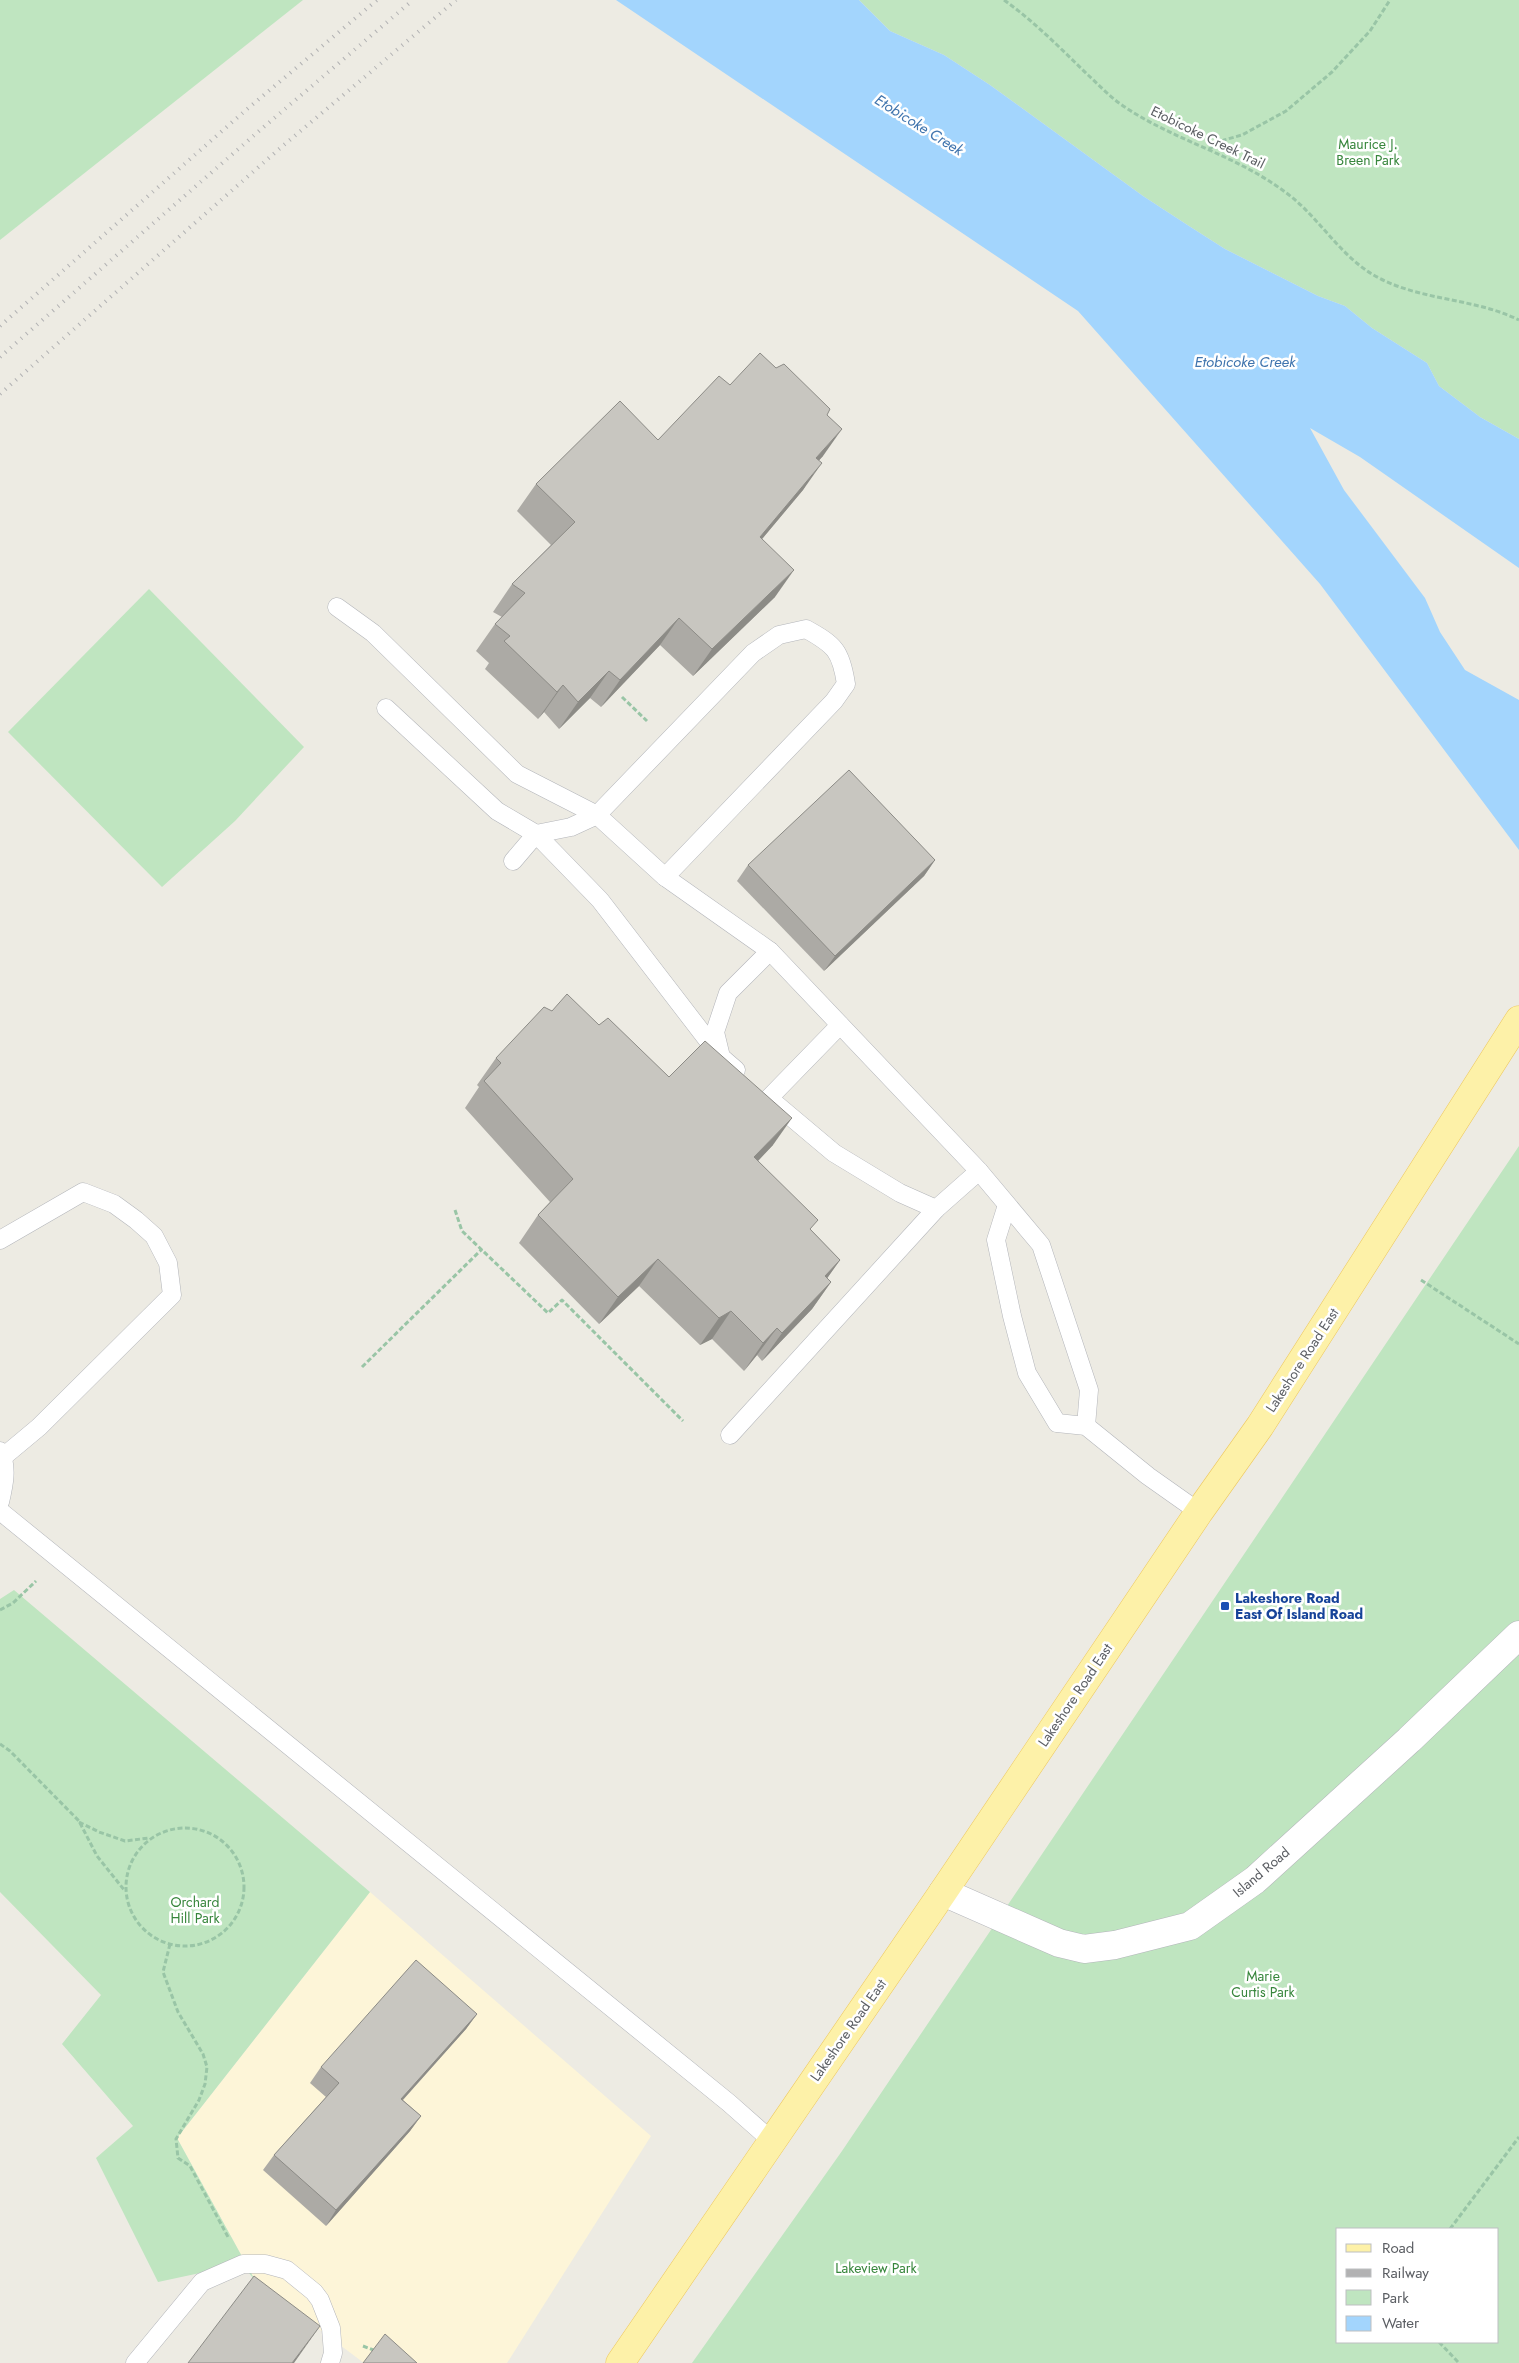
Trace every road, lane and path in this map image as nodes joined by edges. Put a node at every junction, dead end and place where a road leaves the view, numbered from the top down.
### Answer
1 (1004, 0) edge
2 (1390, 0) edge
3 (1209, 150) junction
4 (1519, 320) edge
5 (337, 607) dead end
6 (386, 708) dead end
7 (597, 815) junction
8 (536, 834) junction
9 (513, 861) dead end
10 (665, 877) junction
11 (770, 951) junction
12 (1519, 1020) edge
13 (840, 1026) junction
14 (721, 1057) junction
15 (768, 1098) junction
16 (979, 1171) junction
17 (1007, 1205) junction
18 (936, 1209) junction
19 (454, 1210) dead end
20 (0, 1240) edge
21 (482, 1249) junction
22 (1421, 1280) dead end
23 (1519, 1344) edge
24 (362, 1367) dead end
25 (682, 1421) dead end
26 (1086, 1426) junction
27 (730, 1435) dead end
28 (2, 1454) edge
29 (0, 1502) edge
30 (0, 1511) edge
31 (1199, 1512) junction
32 (58, 1560) junction
33 (0, 1610) edge
34 (1519, 1635) edge
35 (0, 1744) edge
36 (79, 1821) junction
37 (150, 1838) junction
38 (125, 1892) junction
39 (944, 1892) junction
40 (170, 1944) junction
41 (1519, 2137) edge
42 (772, 2140) junction
43 (1451, 2228) edge
44 (243, 2264) junction
45 (1440, 2343) edge
46 (135, 2363) edge
47 (330, 2363) edge
48 (620, 2363) edge
49 (1459, 2363) edge

1 - 3 path, Etobicoke Creek Trail
2 - 3 path
3 - 4 path, Etobicoke Creek Trail
5 - 7 lane
6 - 8 lane
7 - 8 lane
7 - 10 lane
7 - 10 lane
8 - 9 lane
8 - 14 lane
10 - 11 lane
11 - 13 lane
11 - 14 lane
12 - 31 main road, Lakeshore Road East
13 - 15 lane
13 - 16 lane
14 - 15 lane
15 - 18 lane
16 - 17 lane
16 - 18 lane
17 - 26 lane
17 - 26 lane
18 - 27 lane
19 - 21 path
20 - 28 lane
21 - 24 path
21 - 25 path
22 - 23 path
26 - 31 lane
28 - 29 lane
30 - 32 lane
31 - 39 main road, Lakeshore Road East
32 - 33 path
32 - 42 lane
34 - 39 street, Island Road
35 - 36 path
36 - 37 path
36 - 38 path
37 - 38 path
37 - 40 path
38 - 40 path
39 - 42 main road, Lakeshore Road East
40 - 44 path
41 - 43 path
42 - 48 main road, Lakeshore Road East
44 - 46 lane
44 - 47 lane
45 - 49 path

